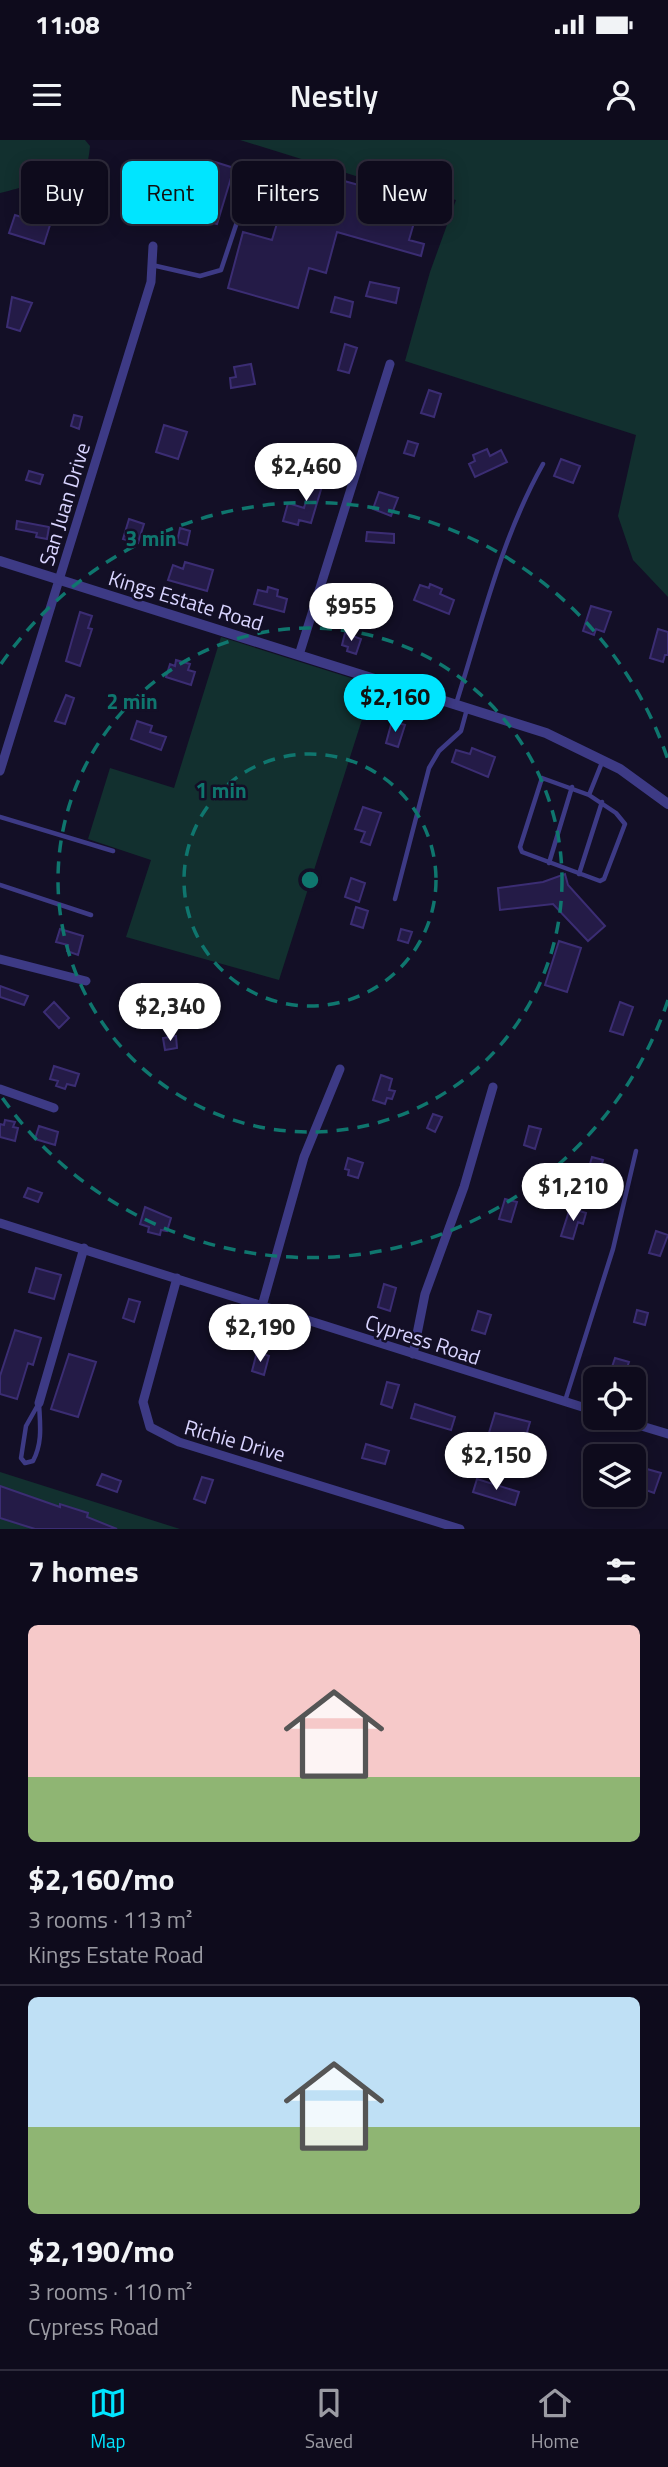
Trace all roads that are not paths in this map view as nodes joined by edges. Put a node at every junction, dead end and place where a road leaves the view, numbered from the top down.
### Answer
1 (236, 224) edge
2 (153, 246) dead end
3 (152, 265) junction
4 (390, 364) dead end
5 (543, 464) dead end
6 (0, 561) edge
7 (58, 580) junction
8 (299, 655) junction
9 (462, 707) junction
10 (603, 760) junction
11 (0, 771) edge
12 (572, 788) junction
13 (589, 795) junction
14 (602, 802) junction
15 (668, 804) edge
16 (0, 817) edge
17 (113, 851) dead end
18 (548, 863) junction
19 (579, 874) junction
20 (0, 885) edge
21 (395, 899) dead end
22 (91, 915) dead end
23 (0, 959) edge
24 (86, 981) dead end
25 (340, 1069) dead end
26 (493, 1087) dead end
27 (0, 1089) edge
28 (54, 1108) dead end
29 (636, 1152) dead end
30 (0, 1223) edge
31 (84, 1248) junction
32 (177, 1278) junction
33 (262, 1306) junction
34 (413, 1354) junction
35 (565, 1402) junction
36 (39, 1403) junction
37 (583, 1407) edge
38 (646, 1427) edge
39 (668, 1434) edge
40 (460, 1529) edge

1 - 3 lane
2 - 3 street, San Juan Drive
3 - 7 street, San Juan Drive
4 - 8 street
5 - 9 lane
6 - 7 street, Kings Estate Road
7 - 8 street, Kings Estate Road
7 - 11 street, San Juan Drive
8 - 9 street, Kings Estate Road
9 - 10 street, Kings Estate Road
9 - 21 lane
10 - 13 lane
10 - 15 street, Kings Estate Road
12 - 13 lane
12 - 18 lane
12 - 18 lane
13 - 14 lane
14 - 19 lane
14 - 19 lane
16 - 17 lane
18 - 19 lane
20 - 22 lane
23 - 24 street
25 - 33 street
26 - 34 street
27 - 28 street
29 - 35 lane
30 - 31 street, Cypress Road
31 - 32 street, Cypress Road
31 - 36 street
32 - 33 street, Cypress Road
32 - 40 street, Richie Drive
33 - 34 street, Cypress Road
34 - 35 street, Cypress Road
35 - 37 street, Cypress Road
36 - 36 lane
38 - 39 street

